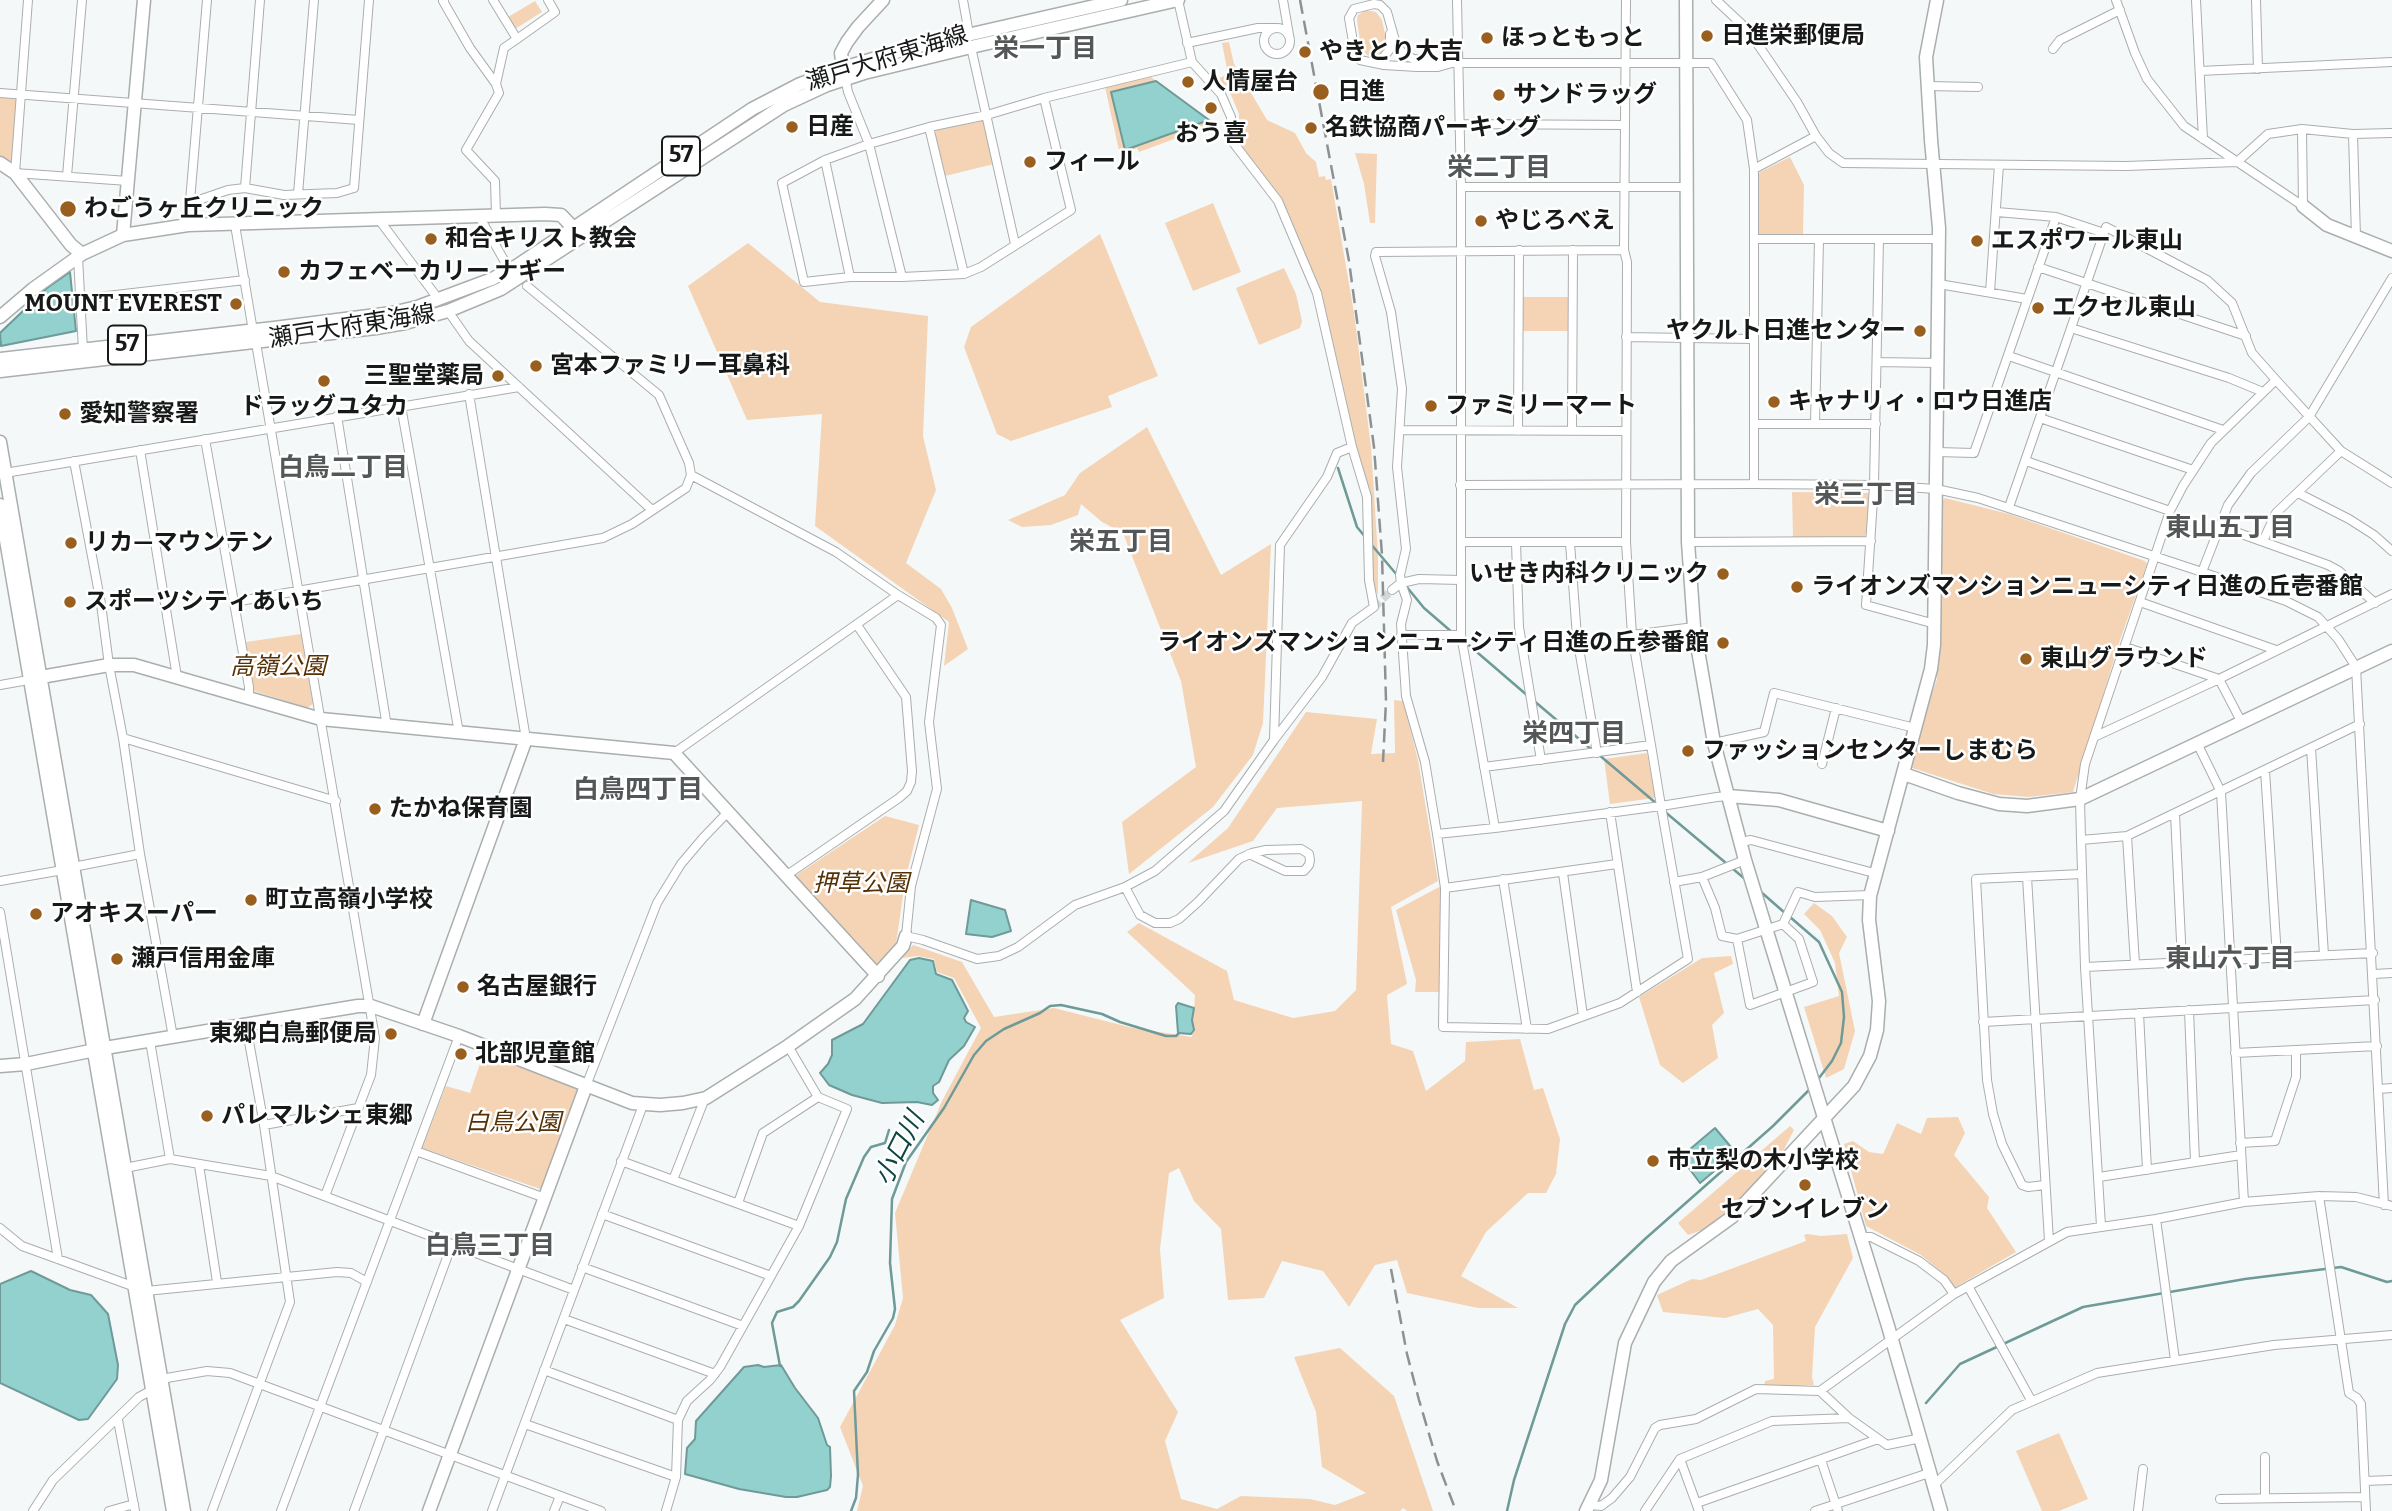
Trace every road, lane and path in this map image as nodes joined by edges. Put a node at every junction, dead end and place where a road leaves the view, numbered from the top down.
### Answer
1 (28, 0) edge
2 (82, 0) edge
3 (144, 0) edge
4 (207, 0) edge
5 (260, 0) edge
6 (314, 0) edge
7 (369, 0) edge
8 (444, 0) edge
9 (493, 0) edge
10 (548, 0) edge
11 (883, 0) edge
12 (963, 0) edge
13 (1121, 0) edge
14 (1178, 0) edge
15 (1283, 0) edge
16 (1457, 0) edge
17 (1626, 0) edge
18 (1686, 0) edge
19 (1716, 0) edge
20 (1937, 0) edge
21 (2116, 0) edge
22 (2196, 0) edge
23 (2256, 0) edge
24 (2120, 10) junction
25 (1391, 24) junction
26 (1274, 28) junction
27 (1289, 38) junction
28 (517, 39) junction
29 (970, 41) junction
30 (1187, 43) junction
31 (2053, 49) dead end
32 (1192, 62) junction
33 (2392, 62) edge
34 (1372, 63) junction
35 (1455, 63) junction
36 (1685, 63) junction
37 (1626, 65) junction
38 (2258, 69) junction
39 (2200, 71) junction
40 (844, 74) junction
41 (496, 84) junction
42 (1927, 86) junction
43 (1978, 87) dead end
44 (0, 93) edge
45 (21, 95) junction
46 (74, 98) junction
47 (1044, 98) junction
48 (136, 103) junction
49 (198, 108) junction
50 (251, 111) junction
51 (988, 115) junction
52 (304, 117) junction
53 (359, 120) junction
54 (1459, 124) junction
55 (1625, 125) junction
56 (929, 127) junction
57 (2302, 129) junction
58 (2392, 133) edge
59 (2353, 134) junction
60 (1816, 136) junction
61 (2203, 139) junction
62 (869, 144) junction
63 (825, 160) junction
64 (2236, 162) junction
65 (0, 163) edge
66 (1933, 164) junction
67 (1999, 164) junction
68 (1754, 169) junction
69 (15, 173) junction
70 (67, 176) junction
71 (128, 181) junction
72 (1461, 187) junction
73 (1686, 187) junction
74 (245, 188) junction
75 (1625, 188) junction
76 (298, 194) junction
77 (190, 203) junction
78 (2303, 206) junction
79 (1997, 212) junction
80 (496, 215) junction
81 (479, 216) junction
82 (2056, 217) junction
83 (380, 220) junction
84 (235, 225) junction
85 (188, 226) junction
86 (578, 233) junction
87 (2104, 233) junction
88 (123, 235) junction
89 (2356, 237) junction
90 (1754, 239) junction
91 (1819, 239) junction
92 (1879, 239) junction
93 (1939, 239) junction
94 (1015, 244) junction
95 (1519, 250) junction
96 (1573, 250) junction
97 (1624, 250) junction
98 (1461, 251) junction
99 (2392, 251) edge
100 (80, 255) junction
101 (505, 262) dead end
102 (2038, 267) junction
103 (964, 274) junction
104 (850, 277) junction
105 (902, 277) junction
106 (2392, 278) edge
107 (245, 280) junction
108 (2086, 282) junction
109 (1939, 284) junction
110 (527, 286) dead end
111 (1990, 292) junction
112 (81, 299) junction
113 (2027, 299) junction
114 (439, 300) junction
115 (447, 311) junction
116 (0, 317) edge
117 (2071, 328) junction
118 (2246, 336) junction
119 (255, 337) junction
120 (1626, 337) junction
121 (1687, 337) junction
122 (1753, 339) junction
123 (83, 350) junction
124 (2008, 356) junction
125 (0, 359) edge
126 (1877, 362) junction
127 (1938, 363) junction
128 (0, 371) edge
129 (2055, 372) junction
130 (2276, 380) junction
131 (519, 387) junction
132 (2263, 392) junction
133 (468, 394) junction
134 (401, 406) junction
135 (337, 416) junction
136 (2309, 416) junction
137 (2040, 418) junction
138 (1754, 424) junction
139 (1815, 424) junction
140 (1876, 424) junction
141 (270, 428) junction
142 (1399, 430) junction
143 (1461, 430) junction
144 (2223, 430) junction
145 (1518, 431) junction
146 (1572, 431) junction
147 (1625, 431) junction
148 (205, 439) junction
149 (0, 442) edge
150 (1352, 447) junction
151 (140, 450) junction
152 (2341, 451) junction
153 (1937, 452) junction
154 (74, 460) junction
155 (2026, 461) junction
156 (2193, 470) junction
157 (5, 473) junction
158 (691, 475) junction
159 (2392, 482) edge
160 (1627, 484) junction
161 (1754, 484) junction
162 (1460, 485) junction
163 (1688, 485) junction
164 (1874, 485) junction
165 (1936, 489) junction
166 (2298, 493) junction
167 (0, 505) edge
168 (2009, 507) junction
169 (652, 510) junction
170 (2171, 511) junction
171 (2219, 526) junction
172 (1688, 541) junction
173 (1871, 541) junction
174 (2263, 541) junction
175 (1461, 542) junction
176 (1626, 542) junction
177 (1516, 543) junction
178 (1570, 543) junction
179 (2392, 551) edge
180 (495, 556) junction
181 (2155, 557) junction
182 (430, 568) junction
183 (2202, 572) junction
184 (363, 579) junction
185 (1461, 580) junction
186 (1401, 583) junction
187 (299, 590) junction
188 (1392, 590) tunnel mouth
189 (2392, 594) edge
190 (898, 596) junction
191 (234, 602) junction
192 (2140, 602) junction
193 (2375, 603) junction
194 (1935, 624) junction
195 (857, 625) junction
196 (1694, 627) junction
197 (2327, 627) junction
198 (1401, 635) junction
199 (1461, 635) junction
200 (1632, 635) junction
201 (2125, 647) junction
202 (2276, 650) junction
203 (2392, 651) edge
204 (109, 665) junction
205 (2356, 667) junction
206 (177, 677) junction
207 (36, 678) junction
208 (2219, 679) junction
209 (0, 685) edge
210 (249, 699) junction
211 (1836, 708) junction
212 (321, 719) junction
213 (2242, 723) junction
214 (2360, 724) junction
215 (387, 727) junction
216 (1915, 728) junction
217 (459, 733) junction
218 (2094, 737) junction
219 (123, 738) junction
220 (526, 739) junction
221 (1274, 740) junction
222 (1714, 743) junction
223 (1651, 745) junction
224 (2197, 745) junction
225 (2311, 748) junction
226 (674, 753) junction
227 (1597, 753) junction
228 (1541, 760) junction
229 (1822, 764) dead end
230 (1484, 767) junction
231 (2265, 770) junction
232 (1904, 774) junction
233 (2221, 792) junction
234 (1728, 796) junction
235 (2080, 799) junction
236 (336, 801) junction
237 (1661, 806) junction
238 (1610, 812) junction
239 (727, 813) junction
240 (2175, 814) junction
241 (1495, 828) junction
242 (1888, 831) junction
243 (1437, 834) junction
244 (2127, 836) junction
245 (2081, 840) junction
246 (1741, 842) junction
247 (140, 854) junction
248 (1249, 854) junction
249 (1745, 860) junction
250 (1617, 864) junction
251 (68, 868) junction
252 (1563, 873) junction
253 (1874, 873) junction
254 (2082, 873) junction
255 (787, 875) junction
256 (1702, 877) junction
257 (2027, 877) junction
258 (1503, 879) junction
259 (0, 881) edge
260 (1674, 882) junction
261 (1125, 887) junction
262 (1446, 888) junction
263 (1870, 895) junction
264 (0, 912) edge
265 (1783, 924) junction
266 (1766, 929) junction
267 (906, 936) junction
268 (1737, 939) junction
269 (2373, 953) junction
270 (2324, 955) junction
271 (2277, 957) junction
272 (2230, 960) junction
273 (2182, 962) junction
274 (2135, 964) junction
275 (2085, 967) junction
276 (2392, 972) edge
277 (2374, 974) junction
278 (878, 976) junction
279 (1637, 992) junction
280 (1786, 993) junction
281 (2375, 1000) junction
282 (370, 1006) junction
283 (2233, 1007) junction
284 (2189, 1010) junction
285 (2139, 1013) junction
286 (1583, 1016) junction
287 (2089, 1016) junction
288 (2035, 1019) junction
289 (1983, 1022) junction
290 (423, 1024) junction
291 (246, 1025) junction
292 (1527, 1029) junction
293 (459, 1036) junction
294 (173, 1037) junction
295 (150, 1041) junction
296 (788, 1046) junction
297 (2377, 1046) junction
298 (99, 1049) junction
299 (2296, 1050) junction
300 (2235, 1053) junction
301 (26, 1064) junction
302 (0, 1066) edge
303 (586, 1086) junction
304 (2392, 1088) edge
305 (2379, 1089) junction
306 (818, 1097) junction
307 (706, 1098) junction
308 (643, 1105) junction
309 (358, 1108) junction
310 (1824, 1117) junction
311 (264, 1125) junction
312 (2240, 1143) junction
313 (416, 1151) junction
314 (2241, 1154) junction
315 (170, 1159) junction
316 (621, 1161) junction
317 (2195, 1162) junction
318 (199, 1165) junction
319 (125, 1168) junction
320 (2147, 1170) junction
321 (271, 1176) junction
322 (2099, 1177) junction
323 (673, 1180) junction
324 (2045, 1185) junction
325 (325, 1196) junction
326 (2319, 1196) junction
327 (545, 1198) junction
328 (2244, 1202) junction
329 (738, 1203) junction
330 (2388, 1206) edge
331 (602, 1214) junction
332 (2155, 1219) junction
333 (390, 1220) junction
334 (799, 1226) junction
335 (2101, 1226) junction
336 (0, 1228) edge
337 (1861, 1237) junction
338 (2049, 1241) junction
339 (452, 1244) junction
340 (58, 1259) junction
341 (582, 1267) junction
342 (519, 1268) junction
343 (287, 1276) junction
344 (771, 1276) junction
345 (217, 1282) junction
346 (367, 1282) junction
347 (1968, 1286) junction
348 (141, 1289) junction
349 (574, 1290) junction
350 (1954, 1294) junction
351 (564, 1319) junction
352 (743, 1326) junction
353 (2392, 1335) edge
354 (2340, 1339) junction
355 (1891, 1340) junction
356 (2175, 1360) junction
357 (544, 1370) junction
358 (715, 1374) junction
359 (161, 1379) junction
360 (259, 1383) junction
361 (152, 1390) junction
362 (1820, 1391) junction
363 (2031, 1400) junction
364 (320, 1406) junction
365 (1849, 1418) junction
366 (118, 1420) junction
367 (678, 1420) junction
368 (525, 1424) junction
369 (383, 1430) junction
370 (1878, 1438) junction
371 (1920, 1438) junction
372 (450, 1455) junction
373 (2265, 1457) dead end
374 (1680, 1459) junction
375 (1821, 1460) junction
376 (2143, 1469) dead end
377 (505, 1476) junction
378 (676, 1477) junction
379 (1931, 1480) junction
380 (2392, 1480) edge
381 (2365, 1481) junction
382 (560, 1496) junction
383 (2365, 1497) junction
384 (2264, 1498) junction
385 (2220, 1499) dead end
386 (135, 1507) edge
387 (1698, 1507) edge
388 (1837, 1507) edge
389 (1588, 1508) edge
390 (33, 1511) edge
391 (109, 1511) edge
392 (173, 1511) edge
393 (184, 1511) edge
394 (212, 1511) edge
395 (281, 1511) edge
396 (354, 1511) edge
397 (429, 1511) edge
398 (492, 1511) edge
399 (554, 1511) edge
400 (601, 1511) edge
401 (666, 1511) edge
402 (1645, 1511) edge
403 (1815, 1511) edge
404 (1941, 1511) edge
405 (2138, 1511) edge
406 (2366, 1511) edge

1 - 45 street
2 - 46 street
3 - 48 street
4 - 49 street
5 - 50 street
6 - 52 street
7 - 53 street
8 - 41 street
9 - 28 street
10 - 28 street
11 - 40 street
12 - 29 street
13 - 29 street, 瀬戸大府東海線 / 57
14 - 29 street, 瀬戸大府東海線 / 57
14 - 30 street
15 - 27 street
16 - 35 street
17 - 37 street
18 - 36 street
19 - 60 street
20 - 42 street
21 - 24 street
22 - 39 street
23 - 38 street
24 - 31 street
24 - 61 street
25 - 34 street
25 - 34 street
25 - 35 street
26 - 27 street
26 - 27 street
26 - 30 street
28 - 41 street
29 - 40 street, 瀬戸大府東海線 / 57
29 - 51 street
30 - 32 street
32 - 47 street
32 - 150 street
33 - 38 street
34 - 35 street
35 - 37 street
35 - 54 street
36 - 37 street
36 - 68 street
36 - 73 street
37 - 55 street
38 - 39 street
39 - 61 street
40 - 62 street
40 - 86 street, 瀬戸大府東海線 / 57
41 - 80 street
42 - 43 street
42 - 66 street
44 - 45 street
45 - 46 street
45 - 69 street
46 - 48 street
46 - 70 street
47 - 51 street
47 - 94 street
48 - 49 street
48 - 71 street
49 - 50 street
49 - 77 street
50 - 52 street
50 - 74 street
51 - 56 street
51 - 94 street
52 - 53 street
52 - 76 street
53 - 76 street
54 - 55 street
54 - 72 street
55 - 75 street
56 - 62 street
56 - 103 street
57 - 59 street
57 - 64 street
57 - 78 street
58 - 59 street
59 - 89 street
60 - 66 street
60 - 68 street
61 - 64 street
62 - 63 street
62 - 105 street
63 - 104 street
63 - 104 street
64 - 67 street
64 - 78 street
65 - 69 street
66 - 67 street
66 - 93 street
67 - 79 street
68 - 90 street
69 - 70 street
69 - 100 street
70 - 71 street
71 - 88 street
72 - 75 street
72 - 98 street
73 - 75 street
73 - 121 street
74 - 76 street
74 - 77 street
75 - 97 street
77 - 85 street
78 - 89 street
79 - 82 street
79 - 111 street
80 - 81 street
80 - 86 street
81 - 83 street
81 - 101 street
82 - 87 street
82 - 102 street
83 - 84 street
83 - 114 street
84 - 85 street
84 - 107 street
85 - 88 street
86 - 114 street, 瀬戸大府東海線 / 57
86 - 115 street, 瀬戸大府東海線 / 57
87 - 108 street
87 - 118 street
88 - 100 street
89 - 99 street
90 - 91 street
90 - 122 street
91 - 92 street
91 - 139 street
92 - 93 street
92 - 126 street
93 - 109 street
94 - 103 street
95 - 96 street
95 - 98 street
95 - 145 street
96 - 97 street
96 - 146 street
97 - 120 street
98 - 142 street
98 - 143 street
100 - 112 street
100 - 116 street
102 - 108 street
102 - 113 street
103 - 105 street
104 - 105 street
106 - 136 street
107 - 112 street
107 - 119 street
108 - 117 street
108 - 118 street
109 - 111 street
109 - 127 street
110 - 158 street
111 - 113 street
112 - 123 street
113 - 124 street
114 - 119 street, 瀬戸大府東海線 / 57
115 - 119 street, 瀬戸大府東海線 / 57
115 - 131 street
117 - 129 street
117 - 132 street
118 - 130 street
119 - 123 street, 瀬戸大府東海線 / 57
119 - 128 street, 瀬戸大府東海線 / 57
119 - 141 street
120 - 121 street
120 - 147 street
121 - 122 street
121 - 163 street
122 - 138 street
123 - 125 street, 瀬戸大府東海線 / 57
124 - 129 street
124 - 153 street
126 - 127 street
126 - 140 street
127 - 153 street
129 - 137 street
129 - 144 street
130 - 132 street
130 - 136 street
131 - 133 street
131 - 169 street
132 - 144 street
133 - 134 street
133 - 180 street
134 - 135 street
134 - 182 street
135 - 141 street
135 - 184 street
136 - 152 street
136 - 171 street
137 - 155 street
137 - 156 street
138 - 139 street
138 - 161 street
139 - 140 street
140 - 164 street
141 - 148 street
141 - 187 street
142 - 143 street
142 - 186 street
143 - 145 street
143 - 162 street
144 - 156 street
145 - 146 street
146 - 147 street
147 - 160 street
148 - 151 street
148 - 191 street
149 - 157 street
150 - 221 street
150 - 221 street
151 - 154 street
151 - 206 street
152 - 159 street
152 - 166 street
153 - 165 street
154 - 157 street
154 - 204 street
155 - 168 street
155 - 170 street
156 - 170 street
157 - 207 street
158 - 169 street
158 - 190 street
160 - 162 street
160 - 163 street
160 - 176 street
161 - 163 street
161 - 164 street
162 - 175 street
163 - 172 street
164 - 165 street
164 - 173 street
165 - 168 street
165 - 194 street
166 - 174 street
166 - 179 street
167 - 207 street
168 - 181 street
169 - 180 street
170 - 181 street
171 - 174 street
171 - 183 street
172 - 173 street
172 - 196 street
173 - 194 street
174 - 193 street
175 - 177 street
175 - 185 street
176 - 178 street
176 - 200 street
177 - 178 street
177 - 228 street
178 - 227 street
180 - 182 street
180 - 220 street
181 - 183 street
181 - 192 street
182 - 184 street
182 - 217 street
183 - 197 street
184 - 187 street
184 - 215 street
185 - 186 street
185 - 199 street
186 - 188 street
186 - 198 street
187 - 191 street
187 - 212 street
189 - 193 street
190 - 195 street
190 - 267 street
191 - 210 street
192 - 201 street
192 - 202 street
193 - 197 street
194 - 216 street
195 - 226 street
195 - 255 street
196 - 200 street
196 - 222 street
197 - 202 street
197 - 205 street
198 - 199 street
198 - 243 street
199 - 230 street
200 - 223 street
201 - 208 street
201 - 218 street
202 - 208 street
203 - 205 street
204 - 206 street
204 - 207 street
204 - 219 street
205 - 213 street
205 - 214 street
206 - 210 street
207 - 209 street
207 - 251 street
208 - 213 street
208 - 218 street
210 - 212 street
211 - 216 street
211 - 222 street
211 - 229 street
212 - 215 street
212 - 236 street
213 - 224 street
214 - 225 street
214 - 269 street
215 - 217 street
216 - 232 street
217 - 220 street
218 - 235 street
219 - 236 street
219 - 247 street
220 - 226 street
220 - 290 street
221 - 261 street
222 - 234 street
223 - 227 street
223 - 237 street
224 - 233 street
224 - 235 street
225 - 231 street
225 - 270 street
226 - 239 street
227 - 228 street
228 - 230 street
230 - 241 street
231 - 233 street
231 - 271 street
232 - 235 street
232 - 242 street
233 - 240 street
233 - 272 street
234 - 237 street
234 - 242 street
234 - 246 street
235 - 245 street
236 - 282 street
237 - 238 street
237 - 260 street
238 - 241 street
238 - 250 street
239 - 255 street
239 - 303 street
240 - 244 street
240 - 273 street
241 - 243 street
242 - 253 street
243 - 262 street
244 - 245 street
244 - 274 street
245 - 254 street
246 - 249 street
246 - 253 street
247 - 251 street
247 - 294 street
248 - 248 street
248 - 261 street
249 - 256 street
249 - 266 street
250 - 252 street
250 - 279 street
251 - 259 street
251 - 298 street
252 - 258 street
252 - 286 street
253 - 263 street
254 - 257 street
254 - 275 street
255 - 278 street
256 - 260 street
256 - 268 street
257 - 288 street
257 - 289 street
258 - 262 street
258 - 292 street
260 - 279 street
261 - 267 street
262 - 292 street
263 - 265 street
263 - 310 street
264 - 301 street
265 - 266 street
265 - 280 street
266 - 268 street
266 - 280 street
267 - 278 street
268 - 280 street
269 - 270 street
269 - 277 street
270 - 271 street
271 - 272 street
272 - 273 street
272 - 283 street
273 - 274 street
274 - 275 street
275 - 287 street
276 - 277 street
277 - 281 street
278 - 296 street
279 - 286 street
280 - 310 street
281 - 283 street
281 - 297 street
282 - 290 street
282 - 291 street
282 - 309 street
283 - 284 street
283 - 300 street
284 - 285 street
284 - 317 street
285 - 287 street
285 - 320 street
286 - 292 street
287 - 288 street
287 - 322 street
288 - 289 street
288 - 324 street
289 - 324 street
290 - 293 street
291 - 294 street
291 - 311 street
293 - 303 street
293 - 313 street
294 - 295 street
295 - 298 street
295 - 315 street
296 - 306 street
296 - 307 street
297 - 299 street
297 - 305 street
298 - 301 street
298 - 319 street
298 - 348 street
299 - 300 street
299 - 312 street
300 - 312 street
301 - 302 street
301 - 340 street
303 - 308 street
303 - 327 street
304 - 305 street
305 - 330 street
306 - 329 street
306 - 334 street
307 - 308 street
307 - 323 street
308 - 316 street
309 - 311 street
309 - 325 street
310 - 337 street
310 - 389 street
311 - 321 street
312 - 314 street
313 - 327 street
313 - 333 street
314 - 317 street
314 - 328 street
315 - 318 street
315 - 319 street
316 - 323 street
316 - 331 street
317 - 320 street
318 - 321 street
318 - 345 street
319 - 348 street
320 - 322 street
321 - 325 street
321 - 343 street
322 - 335 street
323 - 329 street
324 - 338 street
325 - 333 street
326 - 328 street
326 - 330 street
326 - 354 street
327 - 342 street
328 - 332 street
329 - 334 street
331 - 341 street
331 - 344 street
332 - 335 street
332 - 356 street
333 - 339 street
333 - 346 street
334 - 344 street
335 - 338 street
336 - 340 street
337 - 350 street
337 - 355 street
338 - 347 street
339 - 342 street
339 - 369 street
340 - 348 street
341 - 349 street
341 - 352 street
342 - 349 street
342 - 372 street
343 - 345 street
343 - 346 street
343 - 360 street
344 - 352 street
345 - 348 street
346 - 364 street
347 - 350 street
347 - 363 street
348 - 359 street
348 - 361 street
349 - 351 street
350 - 355 street
351 - 357 street
351 - 358 street
352 - 358 street
353 - 354 street
354 - 356 street
354 - 381 street
355 - 362 street
355 - 371 street
356 - 363 street
357 - 367 street
357 - 368 street
358 - 367 street
359 - 360 street
359 - 393 street
360 - 364 street
360 - 394 street
361 - 366 street
361 - 392 street
362 - 365 street
362 - 389 street
363 - 379 street
364 - 369 street
364 - 395 street
365 - 370 street
365 - 374 street
366 - 386 street
366 - 390 street
367 - 378 street
368 - 377 street
368 - 378 street
369 - 372 street
369 - 396 street
370 - 371 street
370 - 375 street
371 - 379 street
372 - 377 street
372 - 397 street
373 - 384 street
374 - 387 street
374 - 402 street
375 - 387 street
375 - 388 street
376 - 405 street
377 - 382 street
377 - 398 street
378 - 401 street
379 - 388 street
379 - 404 street
380 - 381 street
381 - 383 street
382 - 399 street
382 - 400 street
383 - 384 street
383 - 406 street
384 - 385 street
386 - 391 street
388 - 403 street

